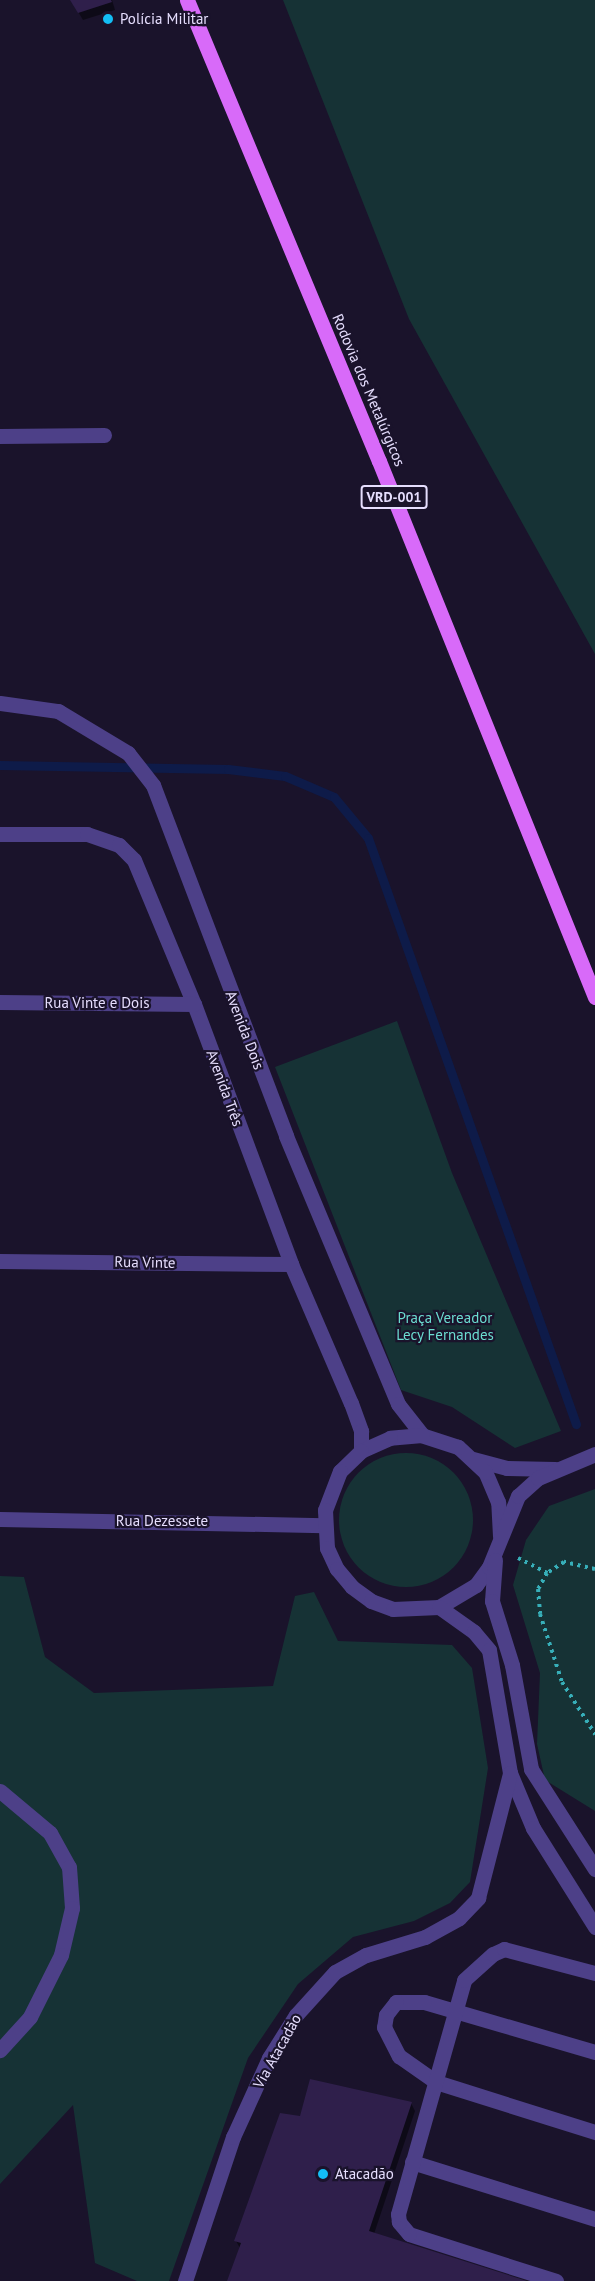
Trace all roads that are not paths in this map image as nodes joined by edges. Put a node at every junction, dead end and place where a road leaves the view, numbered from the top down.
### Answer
1 (188, 0) edge
2 (104, 435) dead end
3 (0, 436) edge
4 (0, 703) edge
5 (0, 834) edge
6 (595, 997) edge
7 (0, 1002) edge
8 (194, 1004) junction
9 (0, 1261) edge
10 (291, 1264) junction
11 (422, 1435) junction
12 (361, 1451) junction
13 (595, 1454) edge
14 (473, 1459) junction
15 (558, 1469) junction
16 (0, 1519) edge
17 (324, 1525) junction
18 (499, 1542) junction
19 (439, 1607) junction
20 (510, 1773) junction
21 (0, 1791) edge
22 (595, 1869) edge
23 (595, 1927) edge
24 (595, 1973) edge
25 (454, 2012) junction
26 (0, 2050) edge
27 (595, 2052) edge
28 (436, 2082) junction
29 (595, 2132) edge
30 (412, 2162) junction
31 (595, 2219) edge
32 (185, 2281) edge
33 (556, 2281) edge

1 - 6 main road, Rodovia dos Metalúrgicos / VRD-001
2 - 3 street
4 - 11 street, Avenida Dois
5 - 8 street, Avenida Três
7 - 8 street, Rua Vinte e Dois
8 - 10 street, Avenida Três
9 - 10 street, Rua Vinte
10 - 12 street, Avenida Três
11 - 12 street
11 - 14 street
12 - 17 street
13 - 15 street
14 - 15 street
14 - 18 street
15 - 18 street
16 - 17 street, Rua Dezessete
17 - 19 street
18 - 19 street
18 - 22 street
19 - 20 street, Via Atacadão
20 - 23 street, Via Atacadão
20 - 32 street, Via Atacadão
21 - 26 street
24 - 25 street
25 - 27 street
25 - 28 street
25 - 28 street
28 - 29 street
28 - 30 street
30 - 31 street
30 - 33 street

